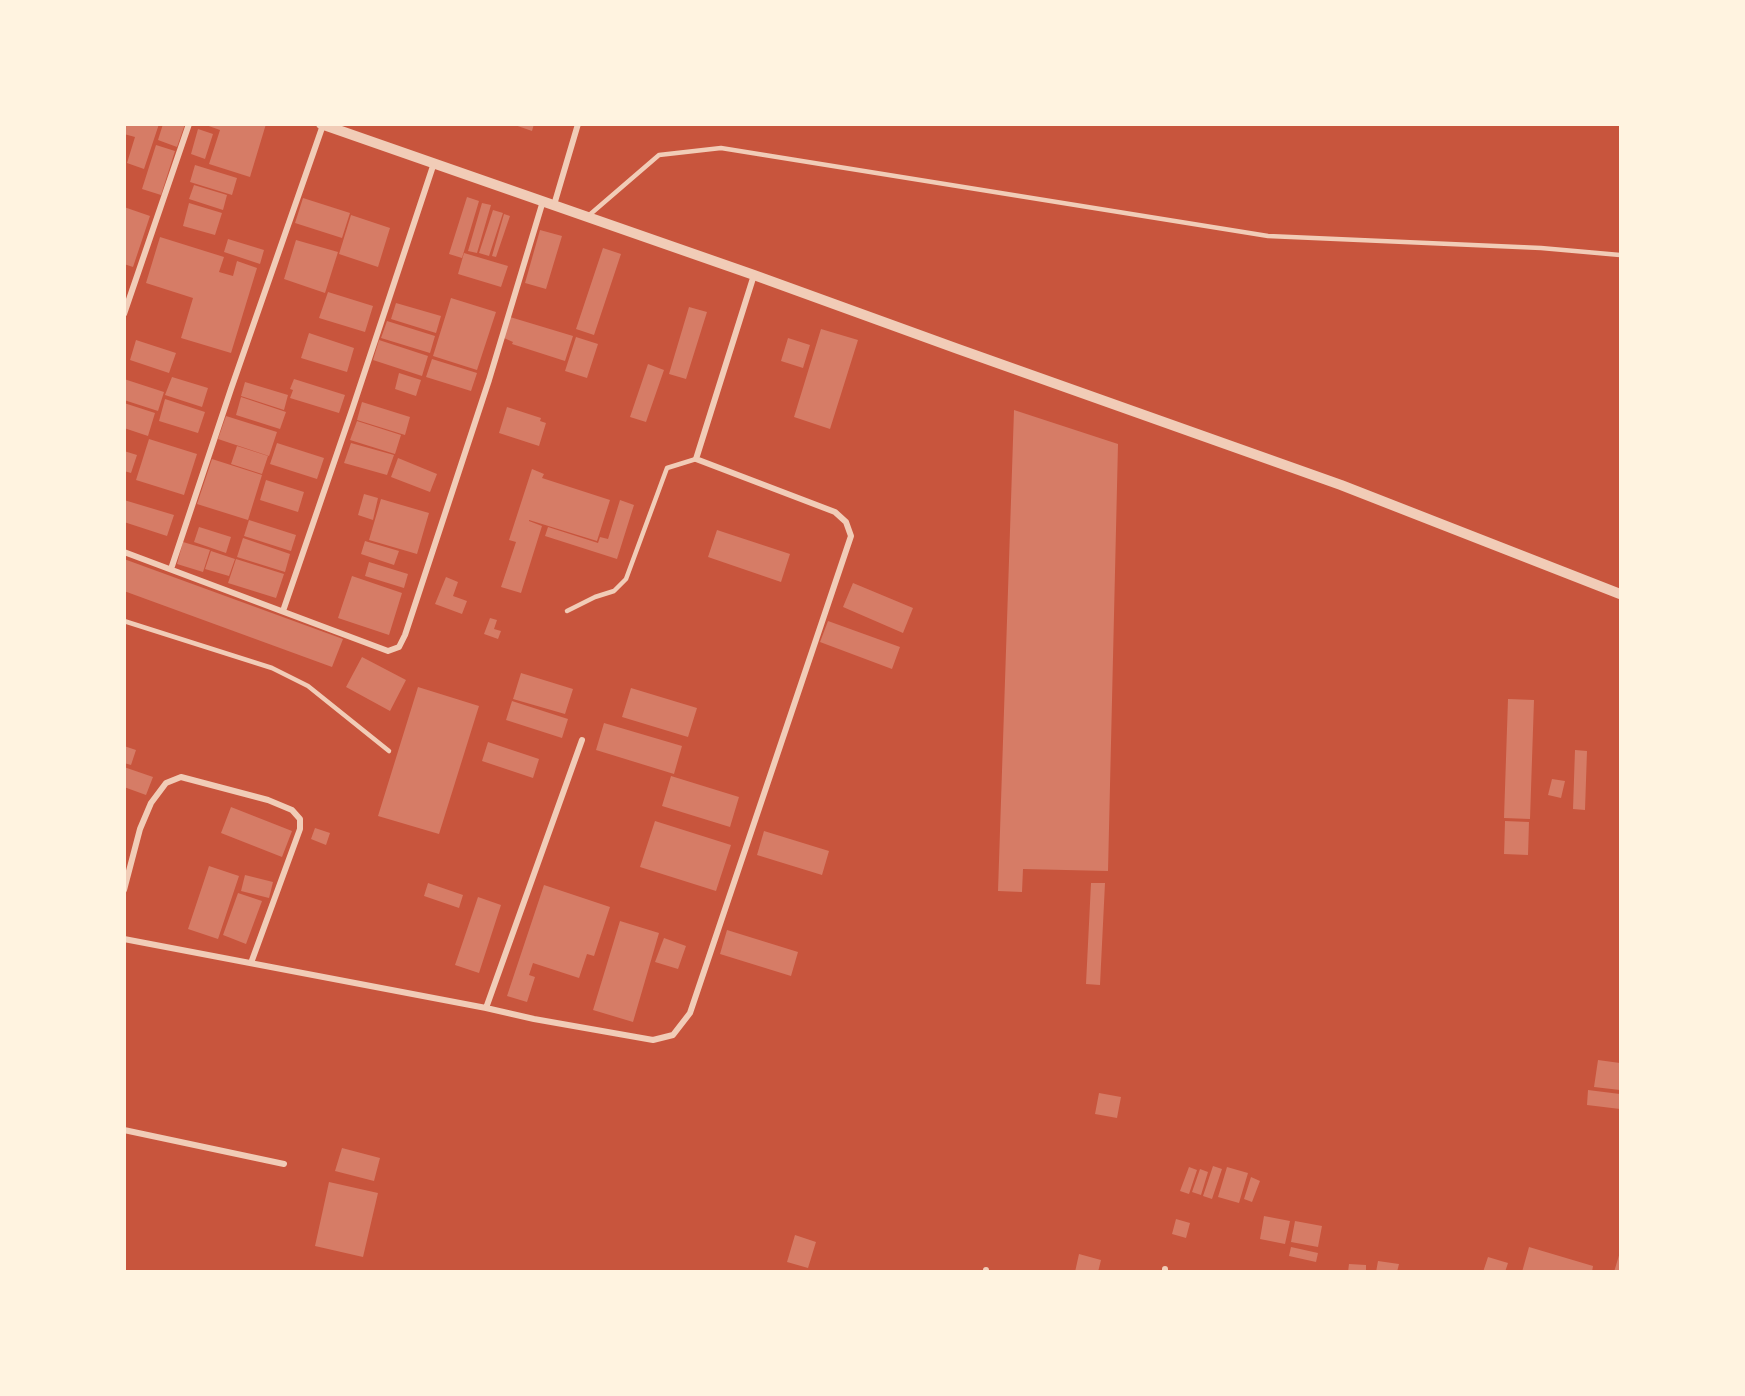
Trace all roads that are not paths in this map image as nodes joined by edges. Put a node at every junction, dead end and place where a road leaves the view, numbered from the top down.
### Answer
1 (189, 124) edge
2 (578, 124) edge
3 (322, 125) edge
4 (434, 163) junction
5 (549, 203) junction
6 (587, 217) junction
7 (1620, 255) edge
8 (754, 275) junction
9 (124, 314) edge
10 (696, 459) junction
11 (124, 552) edge
12 (171, 569) junction
13 (1620, 594) edge
14 (282, 610) junction
15 (567, 611) dead end
16 (124, 621) edge
17 (582, 740) dead end
18 (389, 751) dead end
19 (124, 890) edge
20 (124, 939) edge
21 (251, 963) junction
22 (486, 1008) junction
23 (124, 1130) edge
24 (284, 1164) dead end

1 - 9 street
2 - 5 street
3 - 4 street
3 - 12 street
4 - 5 street
4 - 14 street
5 - 6 street
5 - 14 street
6 - 7 lane
6 - 8 street
8 - 10 street
8 - 13 street
10 - 15 lane
10 - 22 street
11 - 12 street
12 - 14 street
16 - 18 lane
17 - 22 street
19 - 21 street
20 - 21 street
21 - 22 street
23 - 24 street

